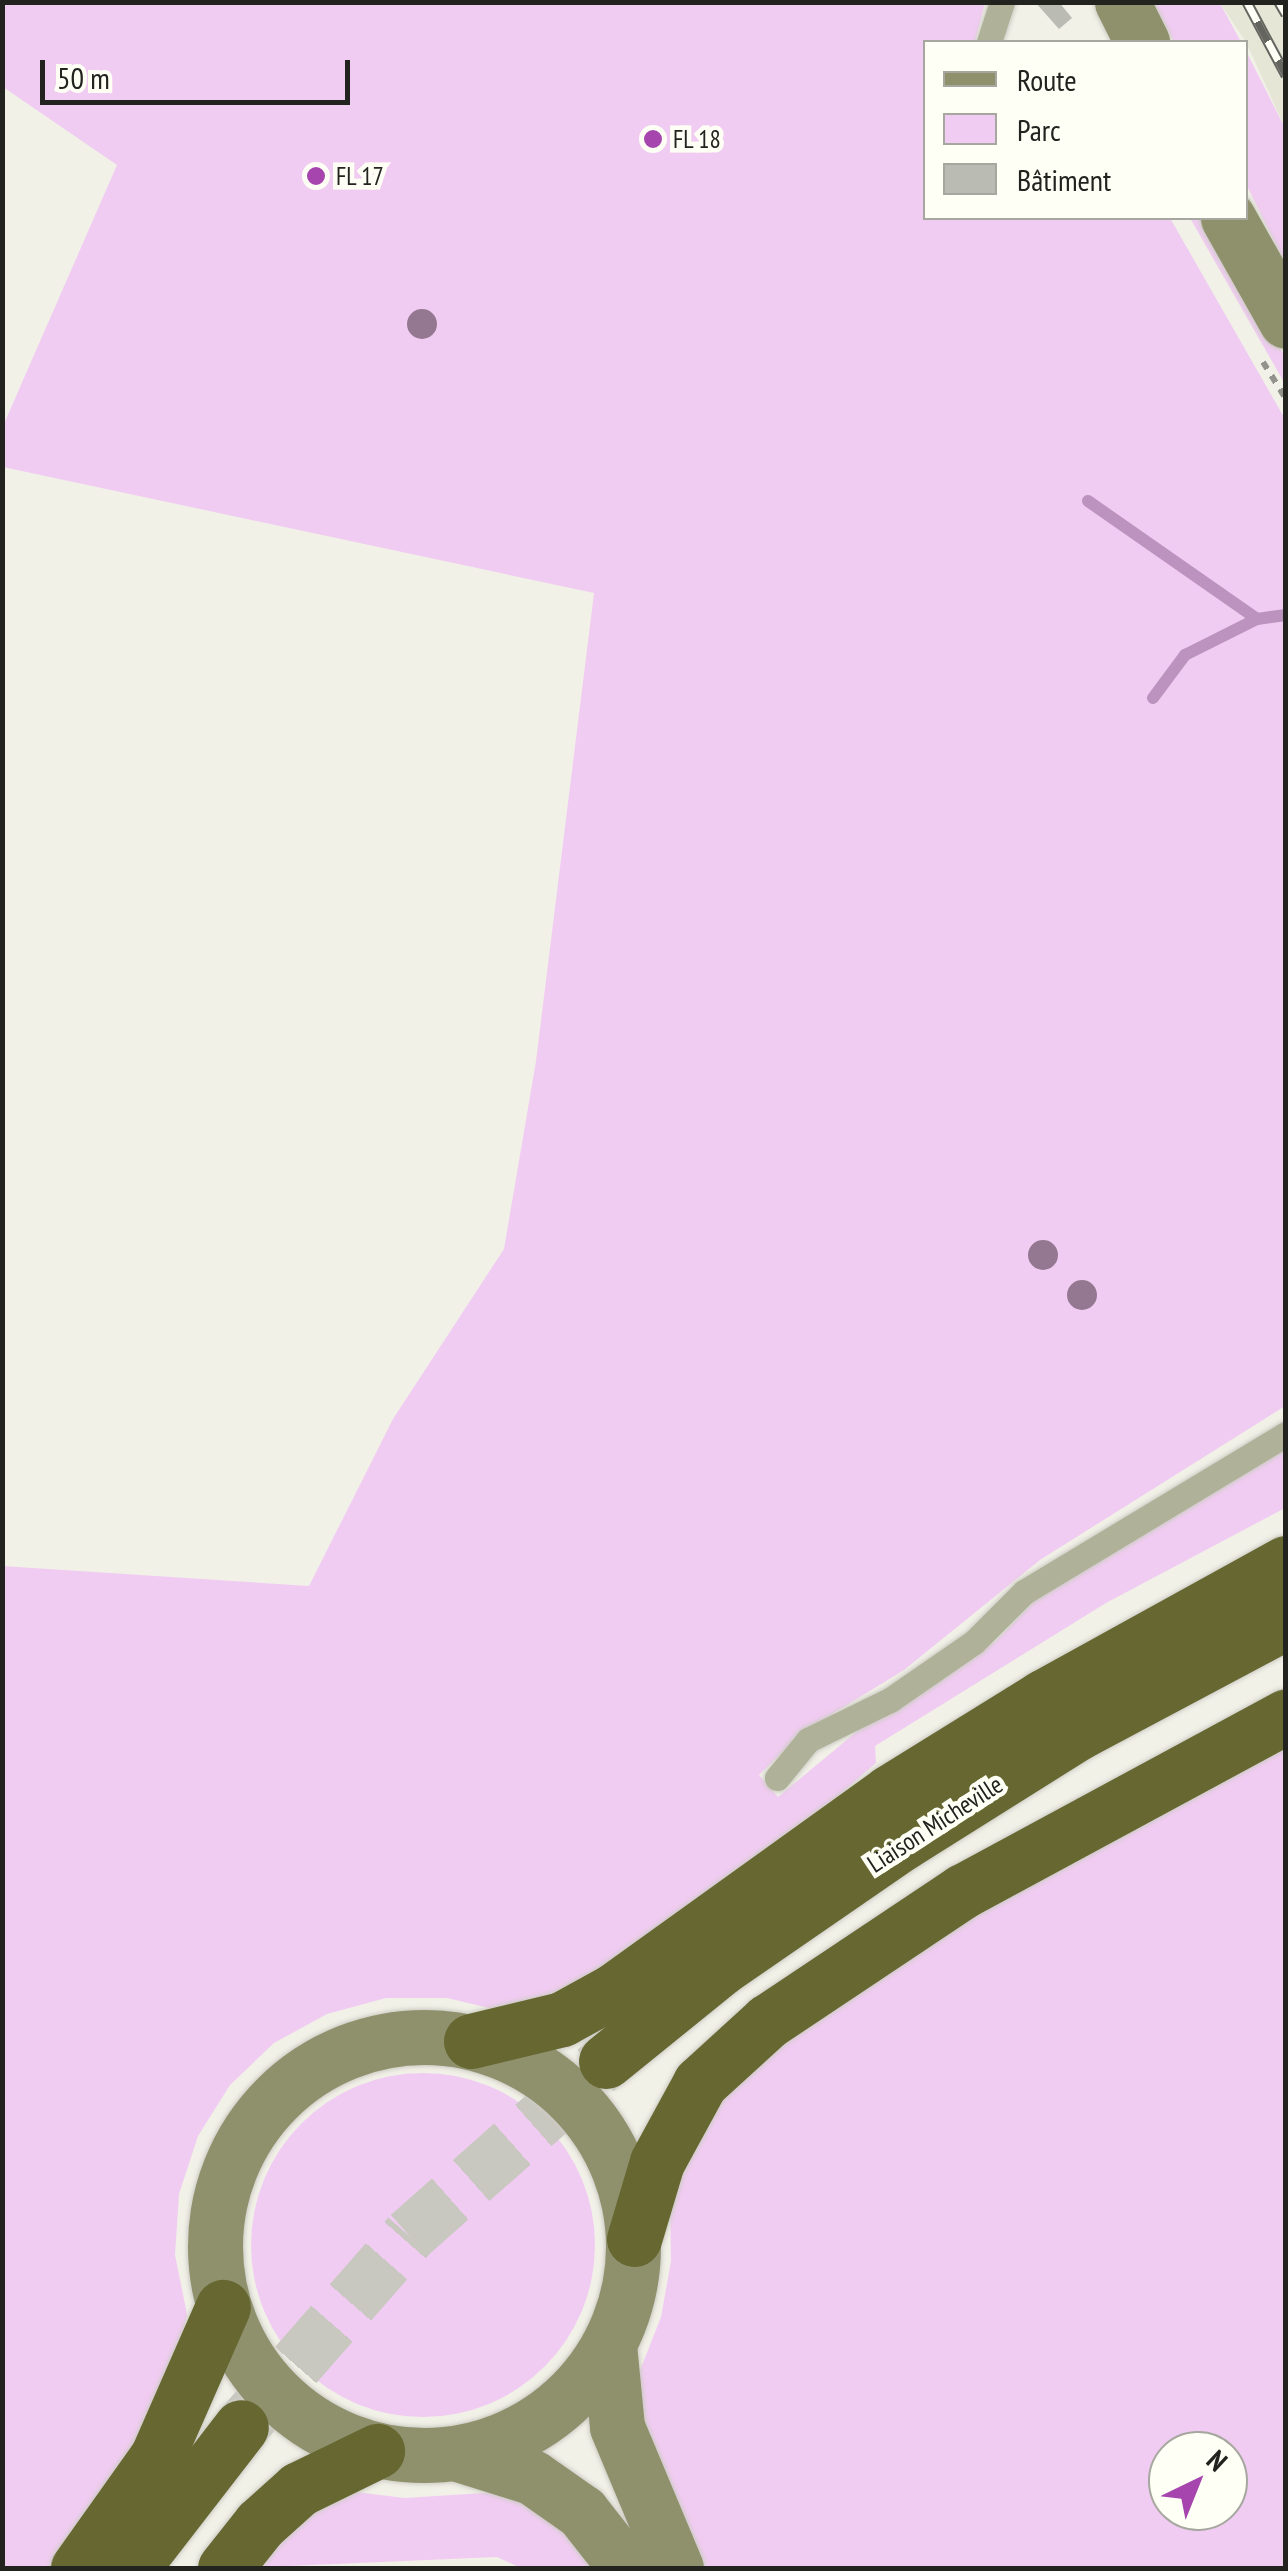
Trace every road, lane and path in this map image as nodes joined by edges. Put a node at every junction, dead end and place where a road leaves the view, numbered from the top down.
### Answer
1 (1002, 2) edge
2 (1122, 2) edge
3 (990, 40) edge
4 (1141, 40) edge
5 (1229, 220) edge
6 (1286, 321) edge
7 (1286, 1434) edge
8 (1286, 1563) edge
9 (1286, 1622) edge
10 (1286, 1664) edge
11 (1286, 1716) edge
12 (777, 1778) dead end
13 (470, 2041) junction
14 (634, 2239) junction
15 (222, 2307) junction
16 (609, 2345) junction
17 (377, 2451) junction
18 (458, 2454) junction
19 (78, 2568) edge
20 (132, 2568) edge
21 (172, 2568) edge
22 (225, 2568) edge
23 (626, 2568) edge
24 (676, 2568) edge

1 - 3 lane
2 - 4 main road
5 - 6 main road
7 - 12 lane
8 - 13 highway
9 - 10 highway, Liaison Micheville
11 - 14 highway
13 - 14 main road
13 - 15 main road
14 - 16 main road
15 - 17 main road
15 - 19 highway
16 - 18 main road
16 - 24 main road
17 - 18 main road
17 - 22 highway
18 - 23 main road
20 - 21 highway

